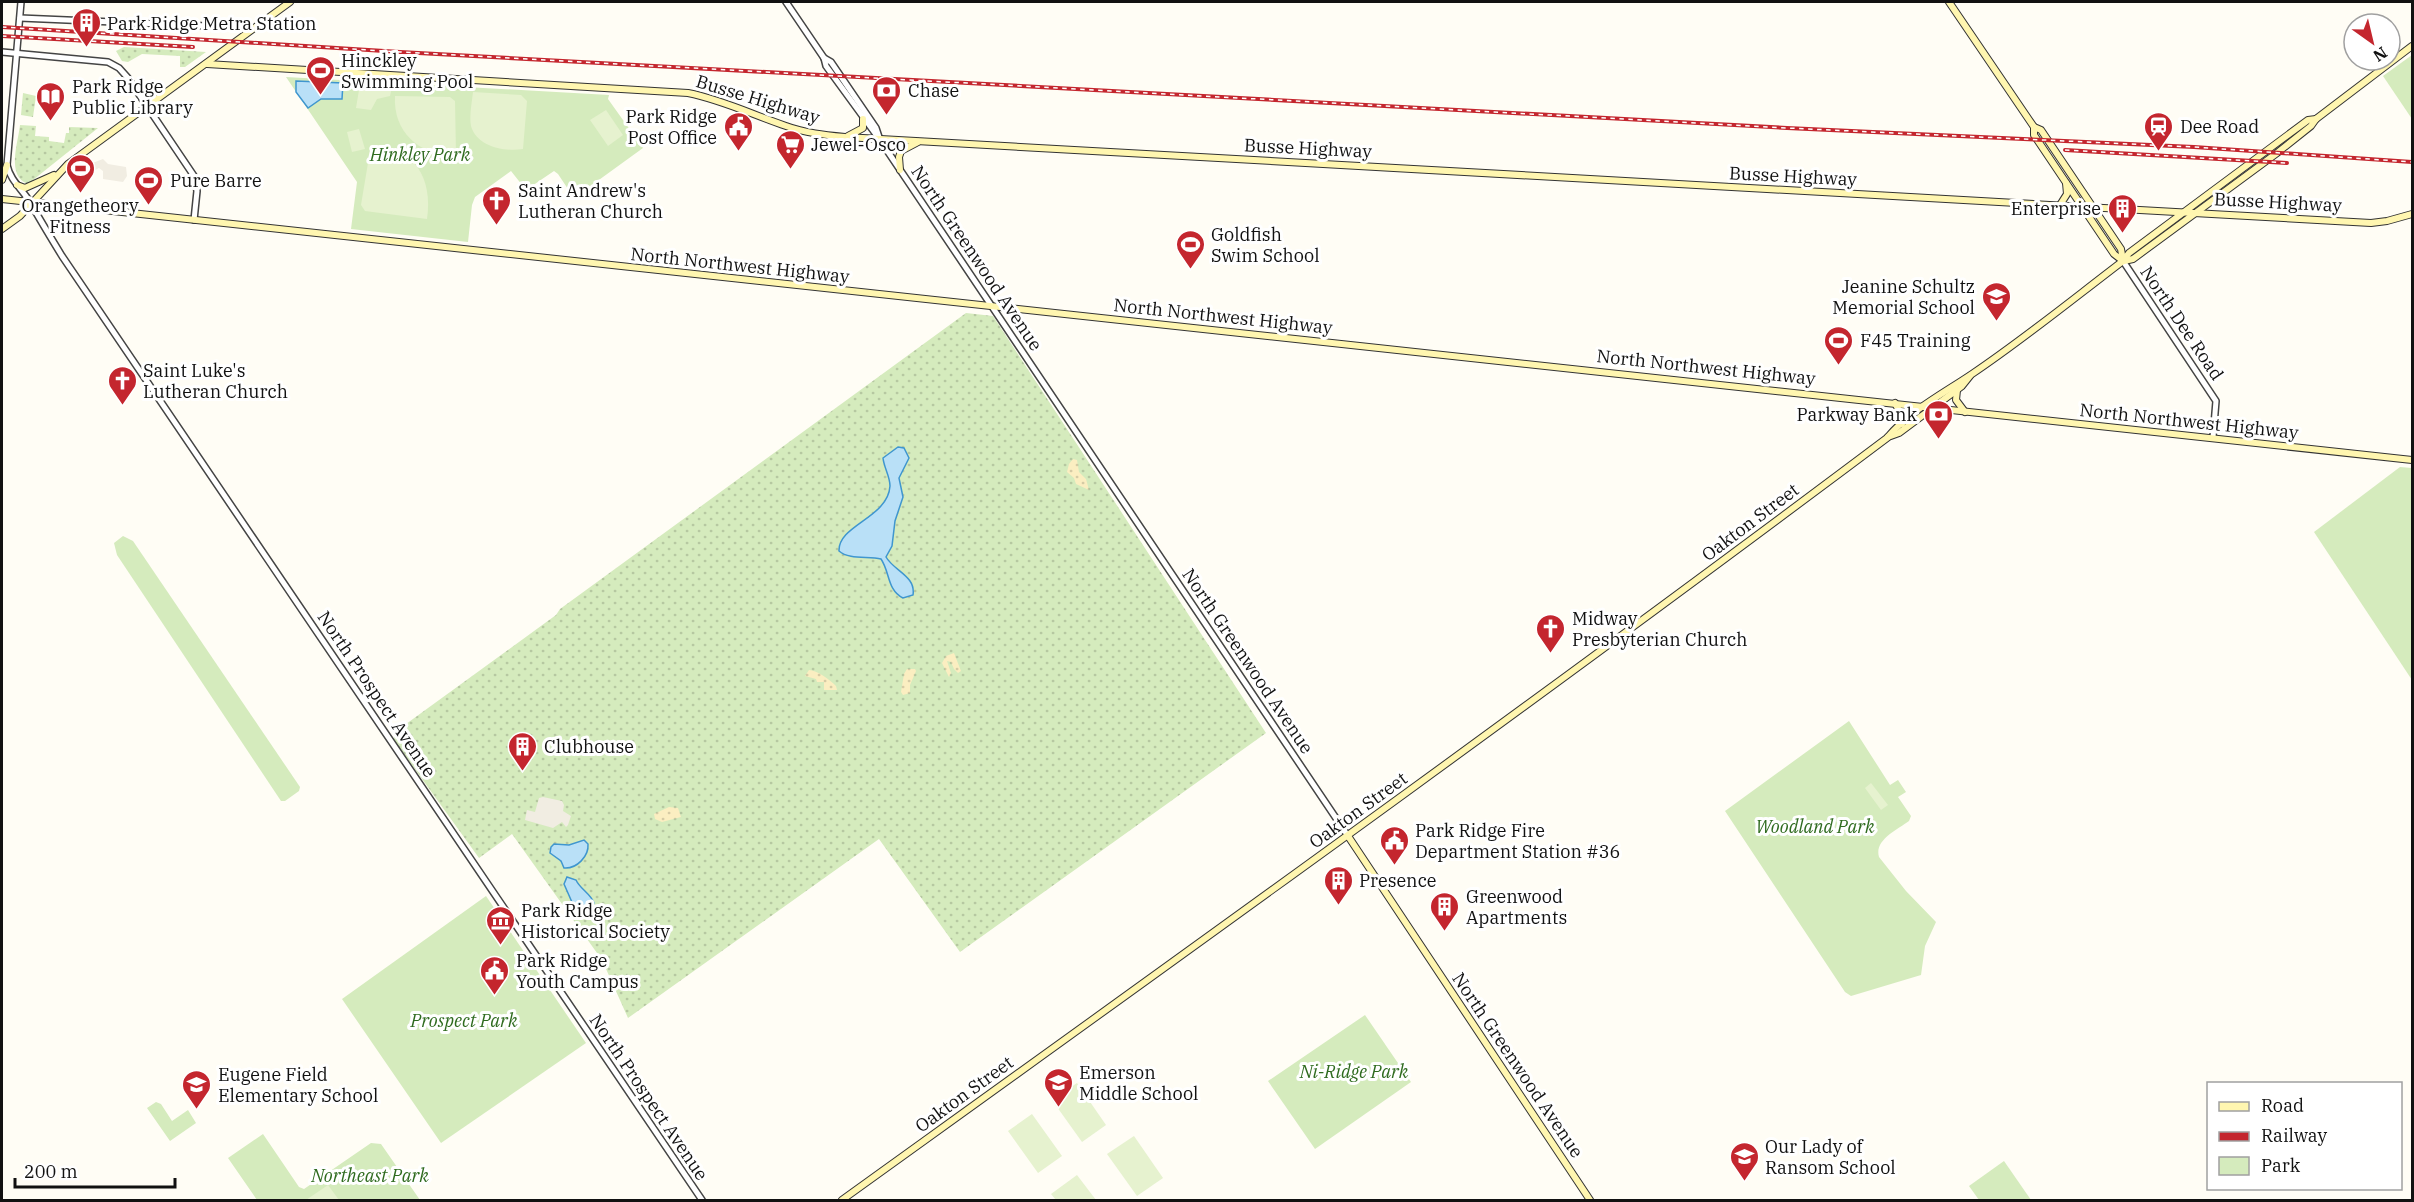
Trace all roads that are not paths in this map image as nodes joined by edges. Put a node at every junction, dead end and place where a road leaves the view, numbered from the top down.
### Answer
1 (21, 2) edge
2 (290, 2) edge
3 (786, 2) edge
4 (1949, 2) edge
5 (20, 18) junction
6 (256, 28) junction
7 (2412, 46) edge
8 (2, 52) edge
9 (17, 53) junction
10 (824, 58) junction
11 (207, 64) junction
12 (147, 107) junction
13 (863, 119) junction
14 (2316, 119) junction
15 (2034, 127) junction
16 (845, 137) junction
17 (880, 140) junction
18 (918, 142) junction
19 (7, 165) junction
20 (900, 170) junction
21 (57, 174) junction
22 (2, 180) edge
23 (2066, 183) junction
24 (17, 185) junction
25 (2, 199) edge
26 (30, 203) junction
27 (2061, 205) junction
28 (2082, 206) junction
29 (2092, 206) junction
30 (2184, 212) junction
31 (2196, 213) junction
32 (2412, 214) edge
33 (194, 220) junction
34 (2, 229) edge
35 (2123, 261) junction
36 (992, 307) junction
37 (1970, 376) junction
38 (1958, 390) junction
39 (1895, 403) junction
40 (1925, 407) junction
41 (1933, 408) junction
42 (1965, 412) junction
43 (1902, 424) junction
44 (2213, 437) junction
45 (1887, 438) junction
46 (2412, 460) edge
47 (1348, 836) junction
48 (702, 1200) edge
49 (842, 1200) edge
50 (1590, 1200) edge

1 - 5 street
2 - 6 main road
3 - 10 street, North Greenwood Avenue
4 - 15 main road, North Dee Road
5 - 6 street
5 - 9 street
6 - 11 main road
7 - 14 main road, Oakton Street
8 - 9 street
9 - 12 street
9 - 19 street
10 - 13 street, North Greenwood Avenue
10 - 17 street, North Greenwood Avenue
11 - 12 main road
11 - 16 main road, Busse Highway
12 - 21 main road
12 - 33 street
13 - 16 main road
13 - 17 street, North Greenwood Avenue
14 - 30 main road, Oakton Street
14 - 31 main road, Oakton Street
15 - 23 main road, North Dee Road
15 - 29 main road, North Dee Road
16 - 17 main road, Busse Highway
17 - 18 main road, Busse Highway
17 - 20 street, North Greenwood Avenue
18 - 20 main road
18 - 27 main road, Busse Highway
19 - 22 main road
19 - 24 street, North Prospect Avenue
20 - 36 street, North Greenwood Avenue
21 - 24 main road
21 - 26 main road
23 - 27 main road
23 - 28 main road, North Dee Road
24 - 26 street, North Prospect Avenue
25 - 26 main road, North Northwest Highway
26 - 33 main road, North Northwest Highway
26 - 34 main road
26 - 48 street, North Prospect Avenue
27 - 28 main road, Busse Highway
28 - 29 main road, Busse Highway
28 - 35 main road, North Dee Road
29 - 30 main road, Busse Highway
29 - 35 main road, North Dee Road
30 - 31 main road, Busse Highway
30 - 35 main road, Oakton Street
31 - 32 main road, Busse Highway
31 - 35 main road, Oakton Street
33 - 36 main road, North Northwest Highway
35 - 37 main road, Oakton Street
35 - 44 street, North Dee Road
36 - 39 main road, North Northwest Highway
36 - 47 street, North Greenwood Avenue
37 - 38 main road, Oakton Street
37 - 40 main road, Oakton Street
38 - 41 main road, Oakton Street
38 - 42 main road
39 - 40 main road, North Northwest Highway
39 - 43 main road
40 - 41 main road, North Northwest Highway
40 - 43 main road, Oakton Street
41 - 42 main road, North Northwest Highway
41 - 45 main road, Oakton Street
42 - 44 main road, North Northwest Highway
43 - 45 main road, Oakton Street
44 - 46 main road, North Northwest Highway
45 - 47 main road, Oakton Street
47 - 49 main road, Oakton Street
47 - 50 main road, North Greenwood Avenue

